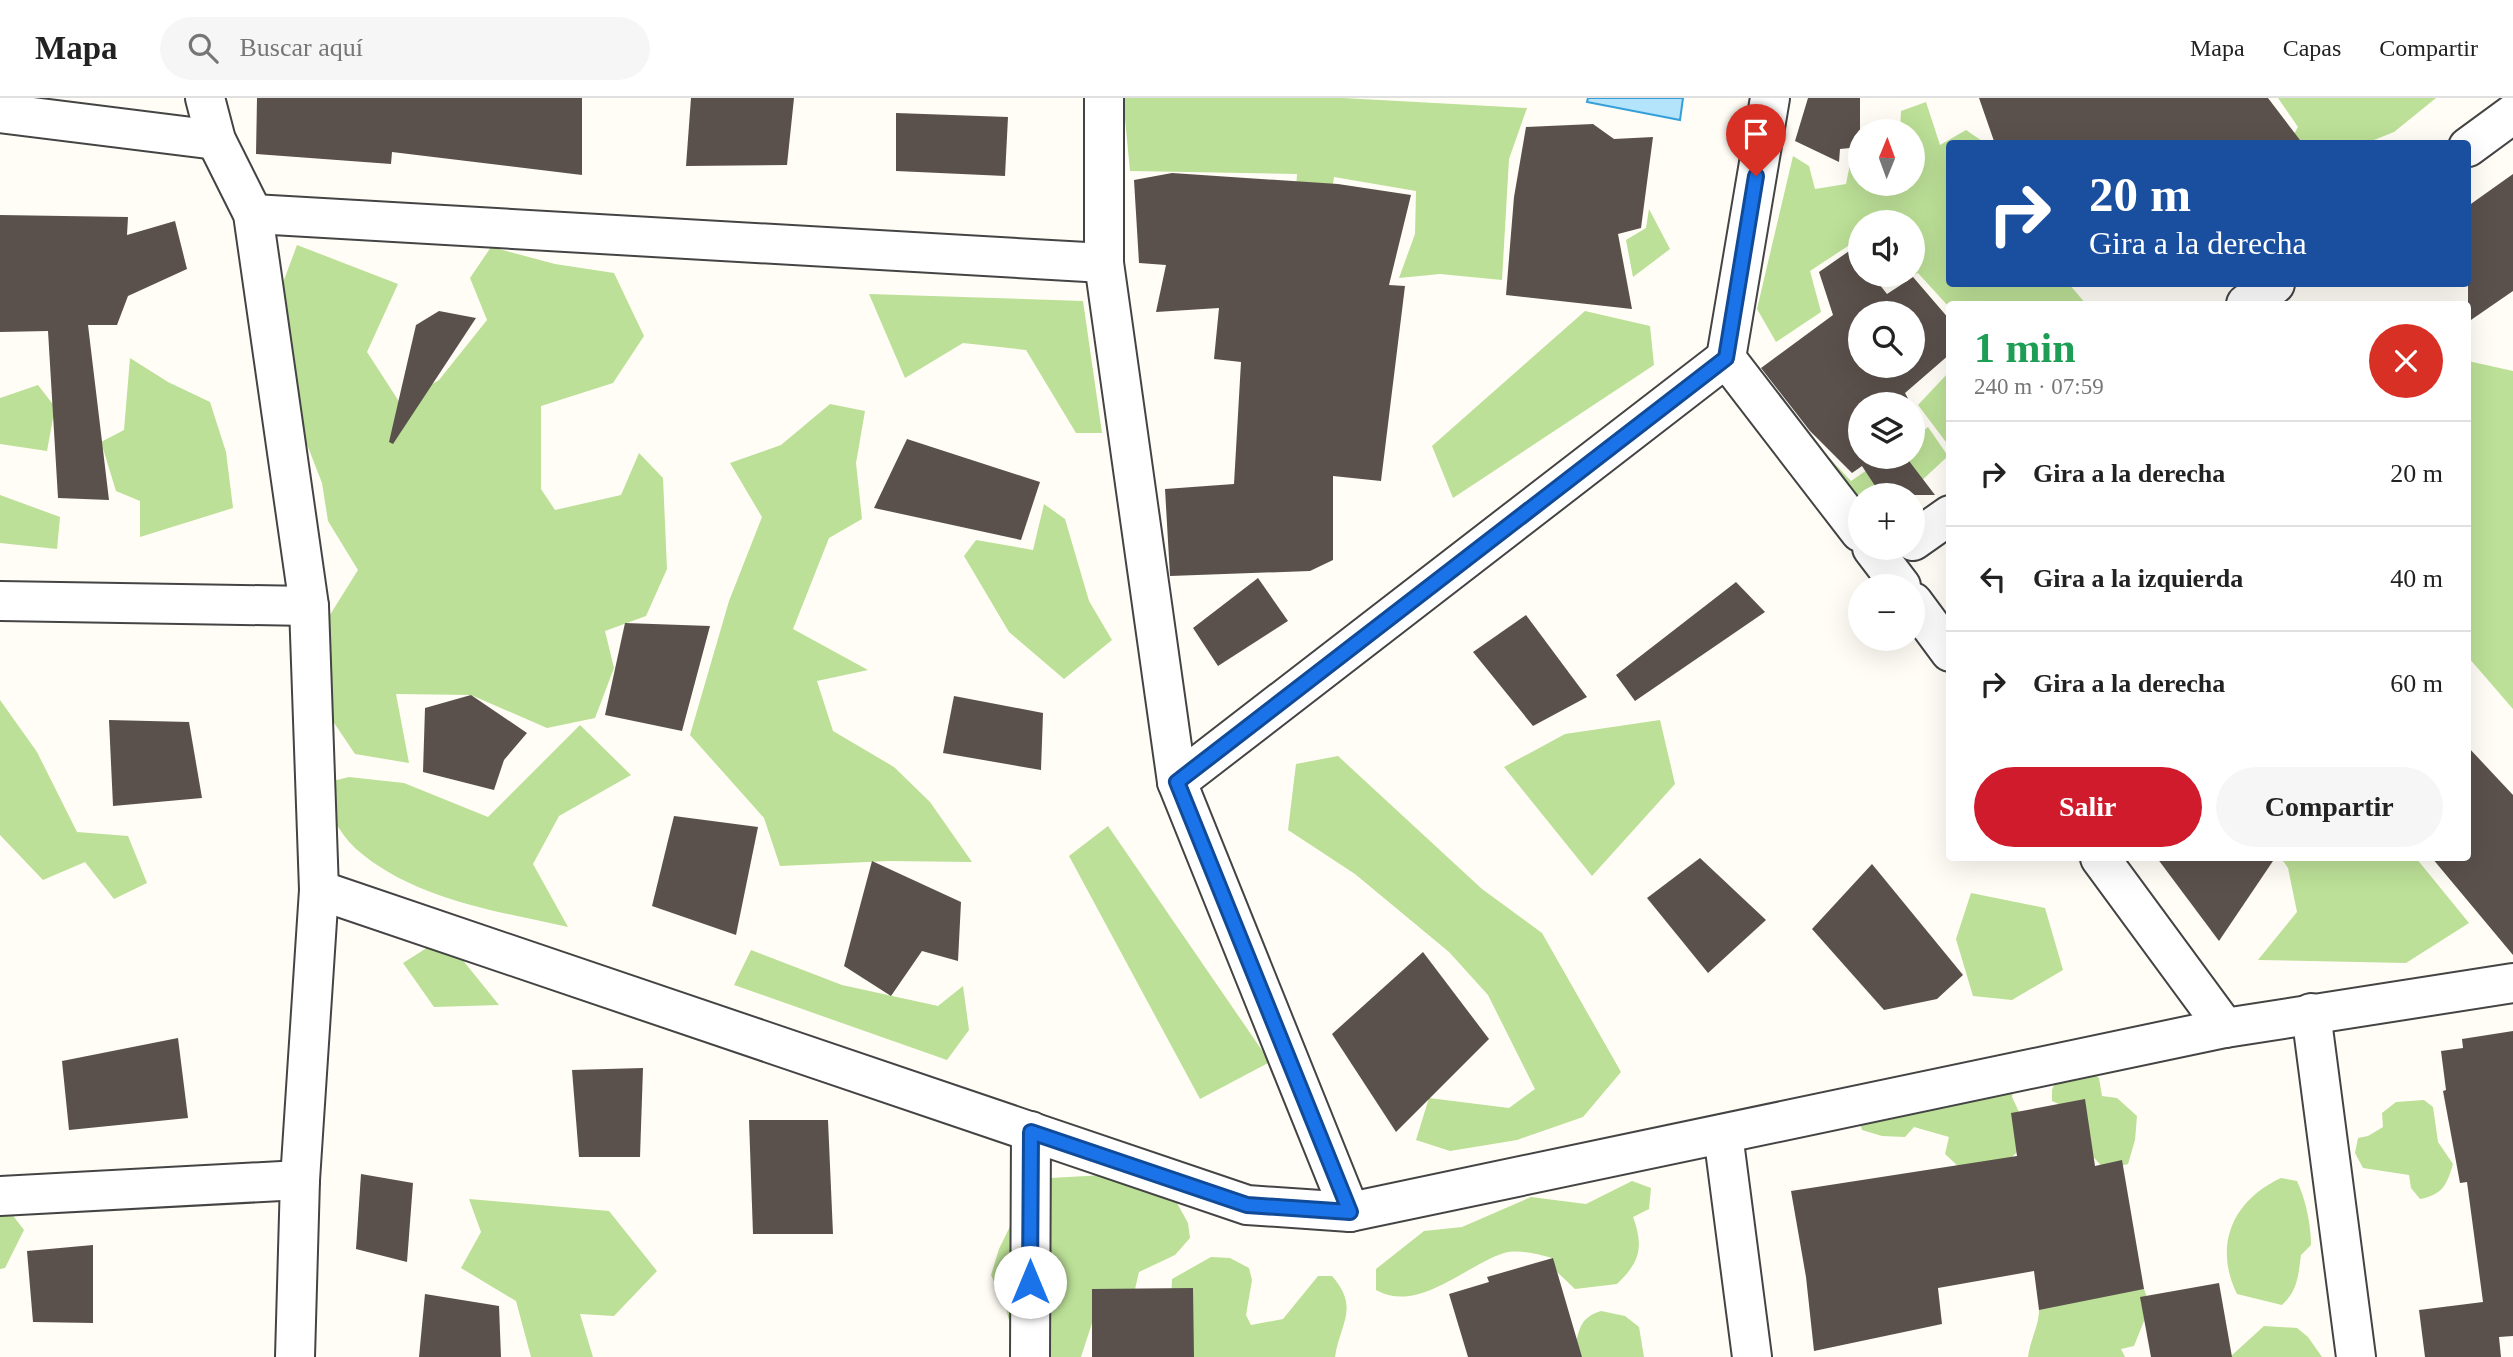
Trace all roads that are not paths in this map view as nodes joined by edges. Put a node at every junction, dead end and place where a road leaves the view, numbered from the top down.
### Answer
1 (205, 98) edge
2 (1104, 98) edge
3 (1770, 98) edge
4 (0, 113) edge
5 (2513, 114) edge
6 (216, 140) junction
7 (2471, 145) edge
8 (253, 214) junction
9 (1104, 262) junction
10 (2271, 287) edge
11 (2250, 301) edge
12 (1726, 358) junction
13 (1848, 516) edge
14 (1946, 518) edge
15 (1925, 534) edge
16 (0, 601) edge
17 (309, 606) junction
18 (1925, 618) edge
19 (1946, 647) edge
20 (1177, 782) junction
21 (2102, 861) edge
22 (319, 890) junction
23 (2513, 983) edge
24 (2311, 1013) junction
25 (2225, 1028) junction
26 (1031, 1132) junction
27 (1723, 1134) junction
28 (300, 1180) junction
29 (0, 1196) edge
30 (1350, 1212) junction
31 (295, 1357) edge
32 (1030, 1357) edge
33 (1752, 1357) edge
34 (2356, 1357) edge

1 - 6 street
2 - 9 street
3 - 12 street
4 - 6 street
5 - 7 street
6 - 8 street
8 - 9 street
8 - 17 street
9 - 20 street
10 - 11 street
12 - 13 street
12 - 20 street
14 - 15 street
16 - 17 street
17 - 22 street
18 - 19 street
20 - 30 street
21 - 25 street
22 - 26 street
22 - 28 street
23 - 24 street
24 - 25 street
24 - 34 street
25 - 27 street
26 - 30 street
26 - 32 street
27 - 30 street
27 - 33 street
28 - 29 street
28 - 31 street

